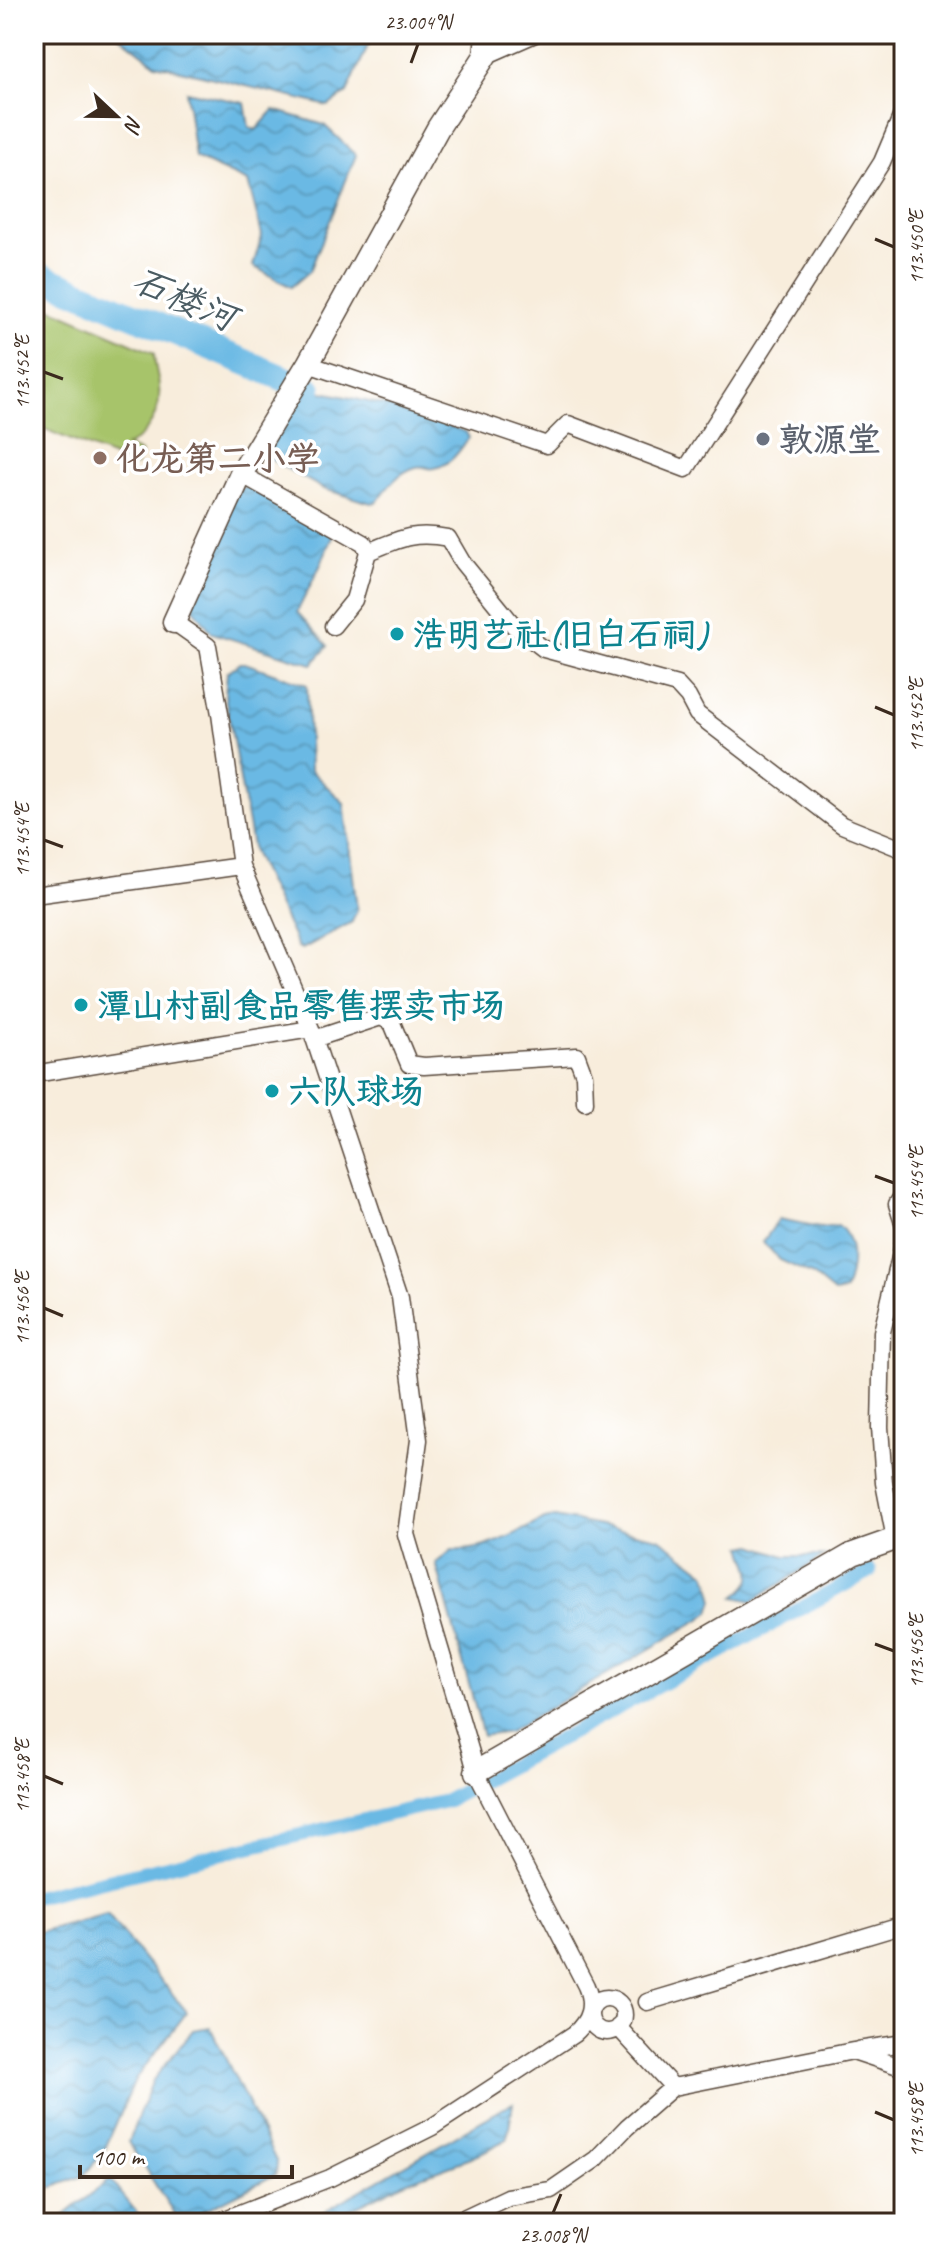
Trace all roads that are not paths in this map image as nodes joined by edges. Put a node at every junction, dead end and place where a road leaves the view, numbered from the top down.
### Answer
1 (535, 34) edge
2 (486, 45) edge
3 (904, 110) edge
4 (305, 369) junction
5 (241, 474) junction
6 (368, 552) junction
7 (174, 622) joint
8 (333, 626) dead end
9 (904, 850) edge
10 (241, 866) junction
11 (34, 895) edge
12 (312, 1034) junction
13 (34, 1074) edge
14 (585, 1102) dead end
15 (904, 1193) edge
16 (904, 1226) edge
17 (904, 1241) edge
18 (900, 1537) edge
19 (476, 1772) junction
20 (904, 1925) edge
21 (586, 1986) junction
22 (612, 1999) junction
23 (647, 2002) junction
24 (592, 2008) junction
25 (614, 2027) junction
26 (574, 2034) junction
27 (904, 2043) edge
28 (853, 2051) junction
29 (904, 2068) edge
30 (673, 2087) junction
31 (215, 2223) edge
32 (453, 2223) edge

1 - 2 street
2 - 4 street
3 - 4 street
4 - 5 street
5 - 6 street
5 - 7 street
6 - 8 street
6 - 9 street
7 - 10 street
10 - 11 street
10 - 12 street
12 - 13 street
12 - 14 street
12 - 19 street
15 - 16 street
17 - 18 street
18 - 19 street
19 - 21 street
20 - 23 street
21 - 22 street
21 - 24 street
22 - 23 street
22 - 24 street
22 - 25 street
23 - 25 street
24 - 25 street
24 - 26 street
25 - 26 street
25 - 30 street
26 - 31 street
27 - 28 street
28 - 29 street
28 - 30 street
30 - 32 street

